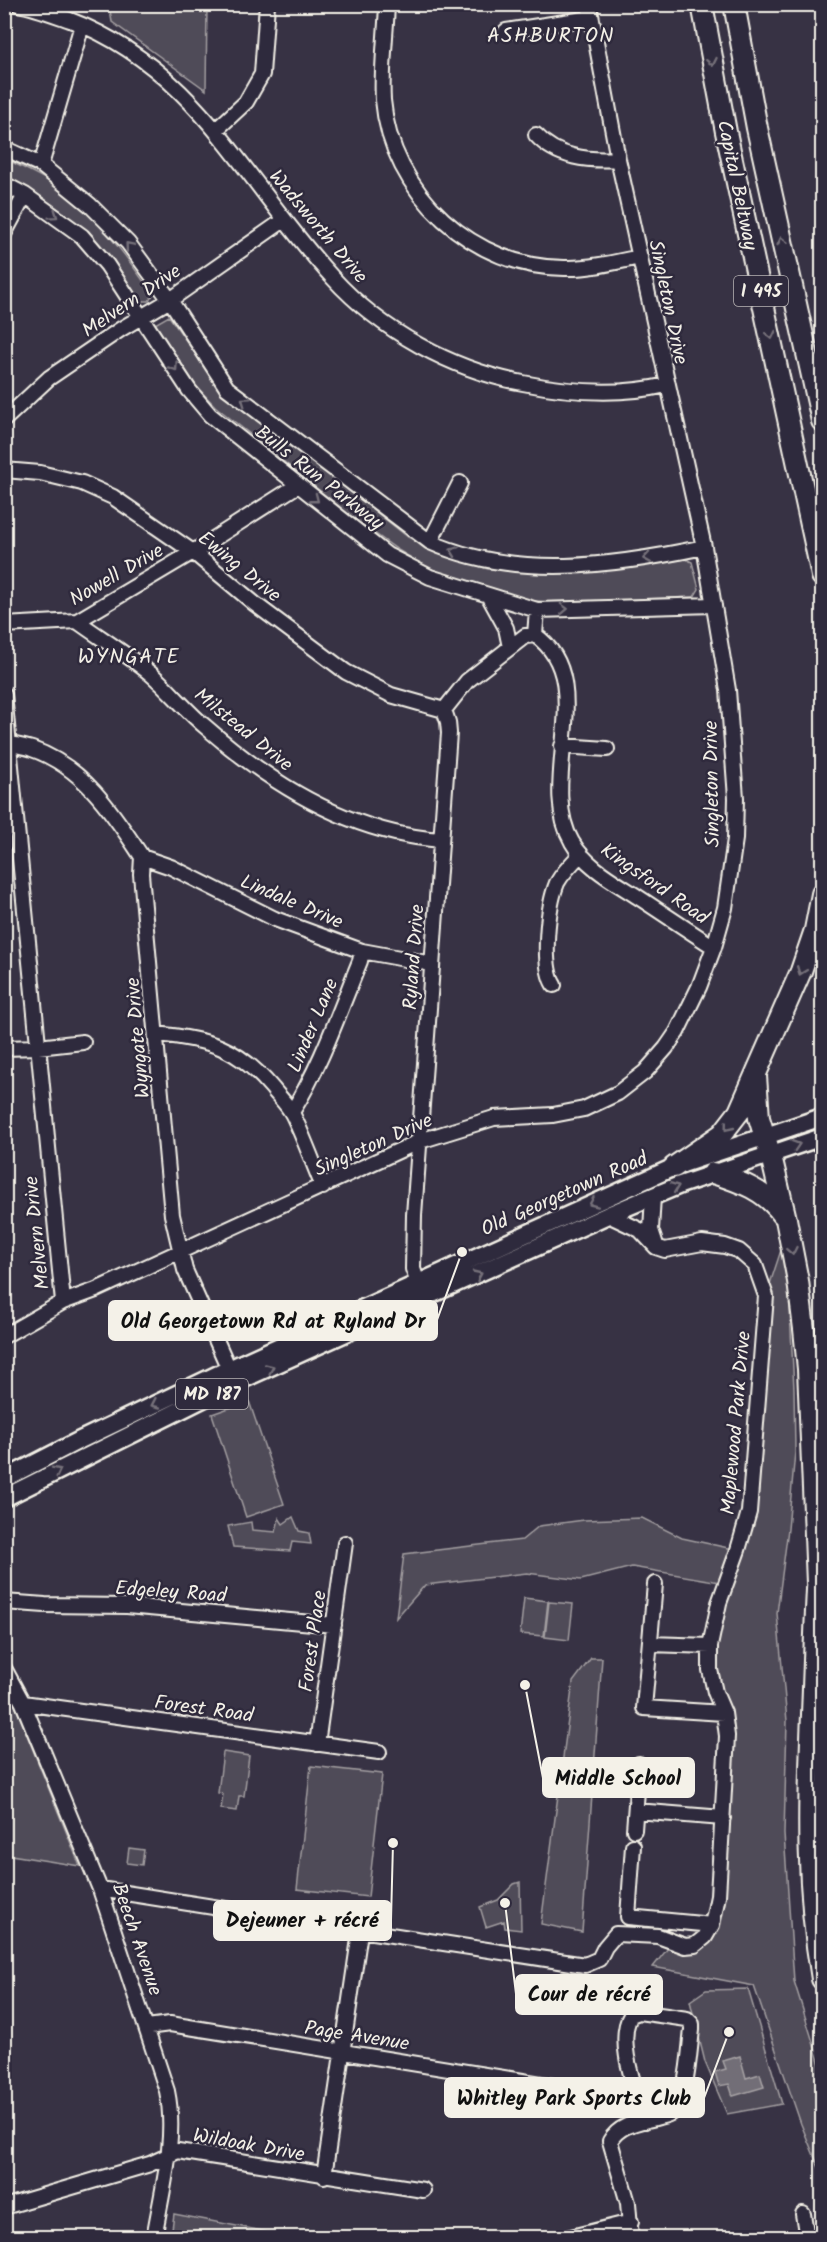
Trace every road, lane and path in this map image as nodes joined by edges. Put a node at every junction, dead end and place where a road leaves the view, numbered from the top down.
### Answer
1 (18, 4) edge
2 (267, 4) edge
3 (387, 4) edge
4 (702, 4) edge
5 (734, 4) edge
6 (590, 11) edge
7 (82, 25) junction
8 (506, 31) dead end
9 (216, 130) junction
10 (536, 135) dead end
11 (4, 148) edge
12 (618, 159) junction
13 (41, 165) junction
14 (4, 184) edge
15 (26, 195) junction
16 (284, 220) junction
17 (4, 234) edge
18 (640, 257) junction
19 (170, 300) junction
20 (141, 317) junction
21 (667, 385) junction
22 (4, 420) edge
23 (822, 421) edge
24 (4, 470) edge
25 (460, 483) dead end
26 (298, 485) junction
27 (430, 542) junction
28 (704, 547) junction
29 (193, 552) junction
30 (822, 576) edge
31 (489, 597) junction
32 (714, 605) junction
33 (537, 610) junction
34 (77, 621) junction
35 (4, 625) edge
36 (535, 635) junction
37 (510, 647) junction
38 (4, 694) edge
39 (444, 710) junction
40 (7, 743) edge
41 (562, 746) junction
42 (607, 749) dead end
43 (441, 840) junction
44 (581, 854) junction
45 (142, 857) junction
46 (822, 894) edge
47 (714, 948) junction
48 (362, 951) junction
49 (432, 964) junction
50 (554, 985) dead end
51 (156, 1034) junction
52 (82, 1042) dead end
53 (38, 1047) junction
54 (4, 1048) edge
55 (756, 1076) junction
56 (292, 1112) junction
57 (822, 1117) edge
58 (822, 1137) edge
59 (420, 1141) junction
60 (768, 1144) junction
61 (674, 1167) junction
62 (713, 1173) junction
63 (323, 1187) junction
64 (653, 1196) junction
65 (608, 1215) junction
66 (786, 1219) junction
67 (656, 1247) junction
68 (180, 1252) junction
69 (421, 1291) junction
70 (63, 1302) junction
71 (4, 1336) edge
72 (232, 1376) junction
73 (4, 1479) edge
74 (822, 1484) edge
75 (4, 1498) edge
76 (345, 1543) dead end
77 (817, 1583) junction
78 (655, 1584) dead end
79 (4, 1602) edge
80 (334, 1625) junction
81 (650, 1644) junction
82 (710, 1647) junction
83 (4, 1668) edge
84 (22, 1703) junction
85 (724, 1713) junction
86 (317, 1744) junction
87 (380, 1752) dead end
88 (639, 1764) dead end
89 (636, 1811) junction
90 (723, 1818) junction
91 (634, 1830) dead end
92 (633, 1846) dead end
93 (100, 1889) junction
94 (712, 1926) junction
95 (360, 1932) junction
96 (822, 1979) edge
97 (147, 2027) junction
98 (342, 2052) junction
99 (560, 2087) dead end
100 (645, 2121) junction
101 (167, 2156) junction
102 (324, 2176) junction
103 (423, 2190) dead end
104 (4, 2206) edge
105 (803, 2214) dead end
106 (631, 2222) junction
107 (154, 2238) edge
108 (567, 2238) edge
109 (631, 2238) edge
110 (807, 2238) edge

1 - 7 street, Wadsworth Drive
2 - 9 street
3 - 18 street
4 -> 30 highway, Capital Beltway / I 495
23 -> 5 highway, Capital Beltway / I 495
6 - 8 street
6 - 12 street, Singleton Drive
7 - 9 street, Wadsworth Drive
7 - 13 street
9 - 16 street, Wadsworth Drive
10 - 12 street
11 - 13 street, Bulls Run Parkway
12 - 18 street, Singleton Drive
19 -> 13 street, Bulls Run Parkway
14 - 15 street, Bulls Run Parkway
15 - 17 street
15 -> 20 street, Bulls Run Parkway
16 - 19 street, Melvern Drive
16 - 21 street, Wadsworth Drive
18 - 21 street, Singleton Drive
19 - 20 street, Melvern Drive
27 -> 19 street, Bulls Run Parkway
20 - 22 street, Melvern Drive
20 -> 26 street, Bulls Run Parkway
21 - 28 street, Singleton Drive
24 - 29 street, Ewing Drive
25 - 27 street
26 - 29 street, Nowell Drive
26 -> 31 street, Bulls Run Parkway
28 -> 27 street, Bulls Run Parkway
28 - 32 street, Singleton Drive
29 - 34 street, Nowell Drive
29 - 39 street, Ewing Drive
31 - 33 street, Bulls Run Parkway
31 - 37 street
33 -> 32 street, Bulls Run Parkway
32 - 47 street, Singleton Drive
33 - 36 street
34 - 35 street, Nowell Drive
34 - 43 street, Milstead Drive
36 - 37 street
36 - 41 street, Kingsford Road
37 - 39 street
38 - 40 street, Melvern Drive
39 - 43 street, Ryland Drive
40 - 45 street
40 - 53 street, Melvern Drive
41 - 42 street
41 - 44 street, Kingsford Road
43 - 49 street, Ryland Drive
44 - 47 street, Kingsford Road
44 - 50 street
45 - 48 street, Lindale Drive
45 - 51 street, Wyngate Drive
46 -> 55 highway
47 - 59 street, Singleton Drive
48 - 49 street, Lindale Drive
48 - 56 street, Linder Lane
49 - 59 street, Ryland Drive
51 - 56 street
51 - 68 street, Wyngate Drive
52 - 53 street
53 - 54 street
53 - 70 street, Melvern Drive
55 - 60 highway
55 -> 61 highway
56 - 63 street
57 - 60 main road, Old Georgetown Road / MD 187
60 -> 58 main road, Old Georgetown Road / MD 187
59 - 63 street, Singleton Drive
59 - 69 street, Ryland Drive
60 - 61 main road, Old Georgetown Road / MD 187
60 - 62 main road, Old Georgetown Road / MD 187
60 - 66 highway
61 -> 69 main road, Old Georgetown Road / MD 187
64 -> 62 main road, Old Georgetown Road / MD 187
62 - 66 highway
63 - 68 street, Singleton Drive
64 - 65 main road, Old Georgetown Road / MD 187
64 - 67 street
65 - 67 street
69 -> 65 main road, Old Georgetown Road / MD 187
66 -> 77 highway
67 - 82 street, Maplewood Park Drive
68 - 70 street, Singleton Drive
68 - 72 street, Wyngate Drive
69 - 72 main road, Old Georgetown Road / MD 187
70 - 71 street, Singleton Drive
72 -> 73 main road, Old Georgetown Road / MD 187
75 -> 72 main road, Old Georgetown Road / MD 187
74 - 77 highway
76 - 80 street, Forest Place
77 - 96 highway
78 - 81 street
79 - 80 street, Edgeley Road
80 - 86 street, Forest Place
81 - 82 street
81 - 85 street
82 - 85 street, Maplewood Park Drive
83 - 84 street, Beech Avenue
84 - 86 street, Forest Road
84 - 93 street, Beech Avenue
85 - 90 street, Maplewood Park Drive
86 - 87 street, Forest Road
88 - 89 street
89 - 90 street
89 - 91 street
90 - 94 street, Maplewood Park Drive
92 - 94 street
93 - 95 street
93 - 97 street, Beech Avenue
94 - 95 street
95 - 98 street
97 - 98 street, Page Avenue
97 - 101 street, Beech Avenue
98 - 99 street, Page Avenue
98 - 102 street
100 - 100 street
100 - 106 street
101 - 102 street, Wildoak Drive
101 - 104 street, Wildoak Drive
101 - 107 street, Beech Avenue
102 - 103 street, Wildoak Drive
105 - 110 street
106 - 108 street
106 - 109 street

